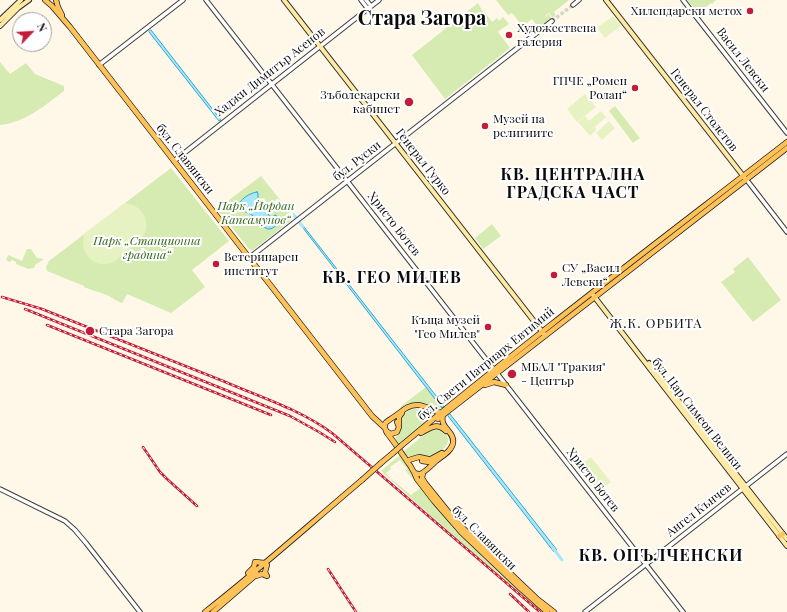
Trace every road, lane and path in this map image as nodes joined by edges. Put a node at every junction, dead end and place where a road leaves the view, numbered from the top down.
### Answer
1 (21, 0) edge
2 (29, 0) edge
3 (45, 0) edge
4 (56, 0) edge
5 (183, 0) edge
6 (206, 0) edge
7 (284, 0) edge
8 (361, 0) edge
9 (366, 0) edge
10 (379, 0) edge
11 (579, 0) edge
12 (606, 0) edge
13 (683, 0) edge
14 (573, 5) tunnel mouth
15 (369, 8) junction
16 (0, 20) edge
17 (552, 21) tunnel mouth
18 (0, 26) edge
19 (70, 27) junction
20 (320, 46) junction
21 (99, 65) junction
22 (272, 84) junction
23 (787, 133) edge
24 (787, 142) edge
25 (396, 144) junction
26 (787, 148) edge
27 (174, 161) junction
28 (744, 178) junction
29 (348, 181) junction
30 (787, 232) edge
31 (249, 258) junction
32 (594, 294) junction
33 (542, 332) junction
34 (546, 336) junction
35 (496, 371) junction
36 (506, 385) junction
37 (481, 386) junction
38 (444, 412) junction
39 (374, 418) junction
40 (389, 420) junction
41 (432, 420) junction
42 (398, 424) junction
43 (385, 429) junction
44 (394, 433) junction
45 (421, 434) junction
46 (394, 443) junction
47 (403, 446) junction
48 (446, 451) junction
49 (787, 454) edge
50 (406, 459) junction
51 (416, 460) junction
52 (422, 461) junction
53 (413, 470) junction
54 (424, 471) junction
55 (744, 488) junction
56 (0, 489) edge
57 (781, 535) junction
58 (787, 539) edge
59 (787, 546) edge
60 (266, 564) junction
61 (646, 564) junction
62 (248, 573) dead end
63 (253, 578) junction
64 (140, 612) edge
65 (205, 612) edge
66 (213, 612) edge
67 (547, 612) edge
68 (554, 612) edge
69 (585, 612) edge
70 (683, 612) edge

1 - 16 main road
2 - 18 main road
3 - 19 main road, бул. Славянски
4 - 19 main road, бул. Славянски
5 - 21 street
6 - 22 street, Христо Ботев
7 - 20 main road, Генерал Гурко
8 - 15 street
9 - 15 street
10 - 15 street, Хаджи Димитър Асенов
11 - 14 street
12 - 28 main road, Генерал Столетов
13 - 23 street, Васил Левски
15 - 20 street, Хаджи Димитър Асенов
17 - 25 street, бул. Руски
19 - 21 main road, бул. Славянски
20 - 22 street, Хаджи Димитър Асенов
20 - 25 main road, Генерал Гурко
21 - 27 main road, бул. Славянски
22 - 27 street, Хаджи Димитър Асенов
22 - 29 street, Христо Ботев
24 - 28 main road, бул. Свети Патриарх Евтимий
25 - 29 street, бул. Руски
25 - 33 main road, Генерал Гурко
26 - 28 main road, бул. Свети Патриарх Евтимий
27 - 31 main road, бул. Славянски
28 - 30 street, Генерал Столетов
28 - 32 main road, бул. Свети Патриарх Евтимий
29 - 31 street, бул. Руски
29 - 35 street, Христо Ботев
31 - 39 main road, бул. Славянски
32 - 33 main road, бул. Свети Патриарх Евтимий
32 - 34 main road, бул. Свети Патриарх Евтимий
32 - 55 main road, бул. Цар Симеон Велики
33 - 34 main road, Генерал Гурко
33 - 35 main road, бул. Свети Патриарх Евтимий
34 - 35 main road, бул. Свети Патриарх Евтимий
35 - 36 street, Христо Ботев
35 - 37 main road, бул. Свети Патриарх Евтимий
35 - 38 main road, бул. Свети Патриарх Евтимий
36 - 37 main road
36 - 61 street, Христо Ботев
37 - 38 main road, бул. Свети Патриарх Евтимий
38 - 40 main road
38 - 41 main road, бул. Свети Патриарх Евтимий
38 - 45 main road, бул. Свети Патриарх Евтимий
38 - 54 main road
39 - 40 main road
39 - 43 main road, бул. Славянски
40 - 42 main road
40 - 43 main road
41 - 42 main road
41 - 47 main road, бул. Свети Патриарх Евтимий
42 - 44 main road
43 - 44 main road
43 - 46 main road, бул. Славянски
44 - 46 main road
45 - 47 main road, бул. Свети Патриарх Евтимий
45 - 48 main road
46 - 50 main road, бул. Славянски
47 - 60 main road, бул. Свети Патриарх Евтимий, bridge
48 - 50 main road
48 - 52 main road
49 - 55 street, Ангел Кънчев
50 - 51 main road
50 - 53 main road, бул. Славянски
51 - 52 main road
51 - 53 main road
52 - 54 main road
53 - 54 main road
53 - 67 main road, бул. Славянски
54 - 68 main road, бул. Славянски
55 - 57 main road, бул. Цар Симеон Велики
55 - 61 street, Ангел Кънчев
56 - 64 street
57 - 58 main road, бул. Цар Симеон Велики
57 - 59 main road, бул. Цар Симеон Велики
60 - 62 main road
60 - 63 main road, бул. Свети Патриарх Евтимий
60 - 63 main road
60 - 65 main road, бул. Свети Патриарх Евтимий
61 - 69 street, Ангел Кънчев
61 - 70 street, Христо Ботев
63 - 66 main road, бул. Свети Патриарх Евтимий

